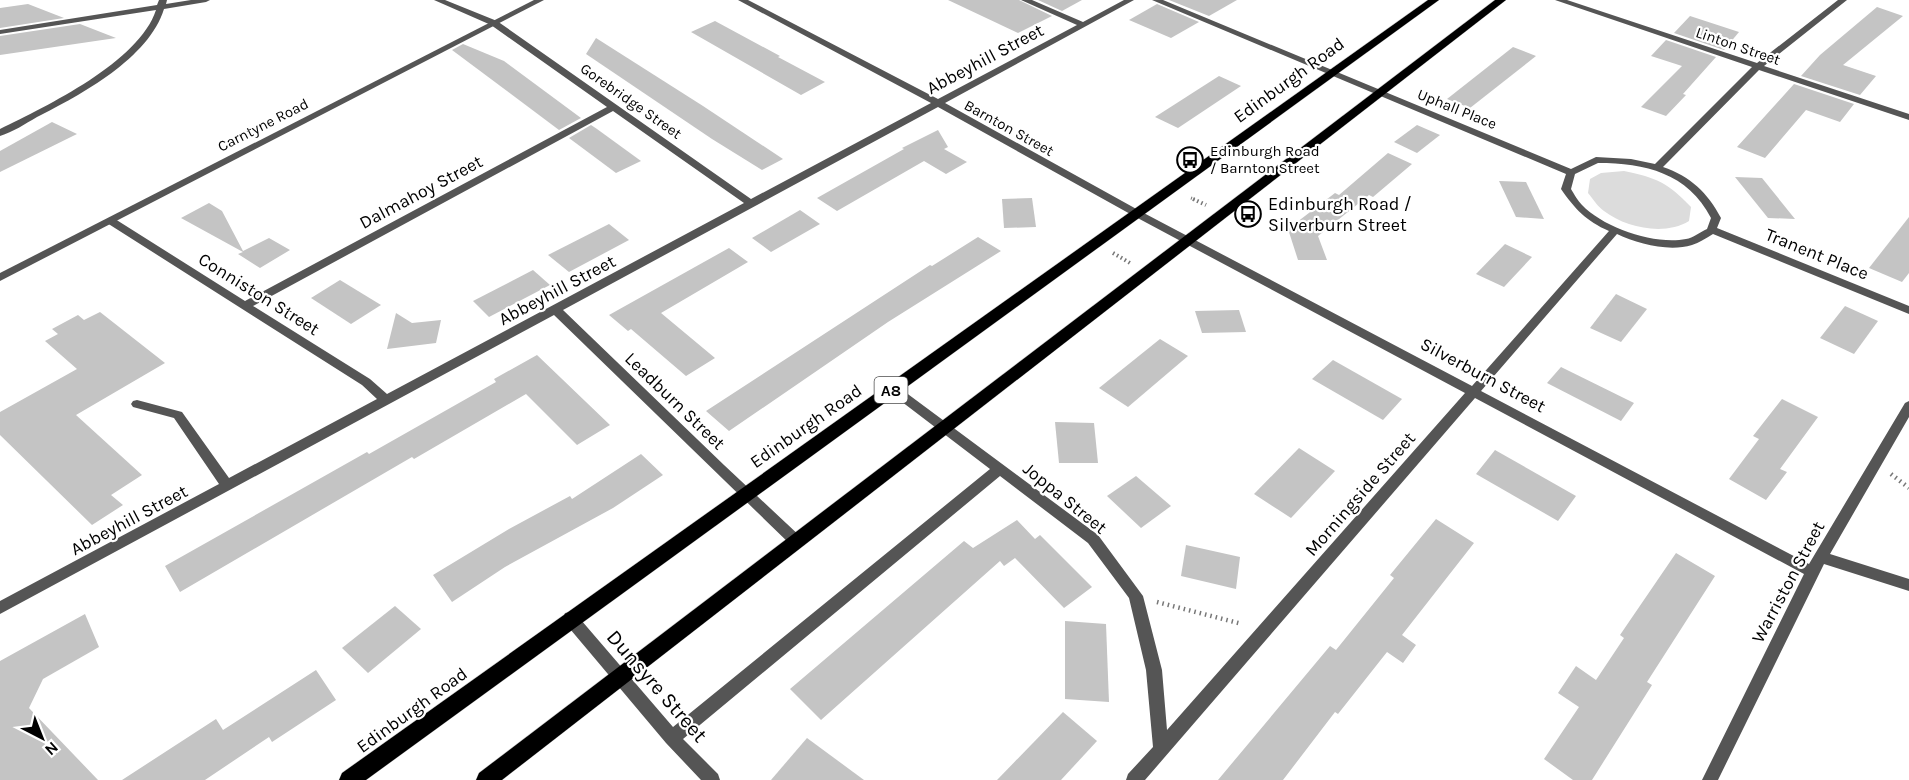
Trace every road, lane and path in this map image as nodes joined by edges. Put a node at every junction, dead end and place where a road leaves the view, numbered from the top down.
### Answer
1 (206, 0) edge
2 (438, 0) edge
3 (540, 0) edge
4 (742, 0) edge
5 (1025, 0) edge
6 (1130, 0) edge
7 (1156, 0) edge
8 (1434, 0) edge
9 (1501, 0) edge
10 (1559, 0) edge
11 (1843, 0) edge
12 (162, 4) edge
13 (494, 23) junction
14 (1083, 26) junction
15 (0, 32) edge
16 (1757, 67) junction
17 (1332, 73) junction
18 (1379, 94) junction
19 (938, 104) junction
20 (614, 107) junction
21 (1909, 117) edge
22 (0, 133) edge
23 (1656, 168) junction
24 (1570, 172) junction
25 (1171, 188) junction
26 (751, 204) junction
27 (1136, 213) junction
28 (1222, 214) junction
29 (111, 220) junction
30 (1712, 230) junction
31 (1614, 231) junction
32 (1187, 240) junction
33 (1095, 243) junction
34 (1146, 272) junction
35 (0, 277) edge
36 (244, 306) junction
37 (555, 309) junction
38 (1909, 310) edge
39 (893, 389) junction
40 (1474, 391) junction
41 (386, 400) junction
42 (137, 404) dead end
43 (1909, 406) edge
44 (945, 428) junction
45 (999, 469) junction
46 (227, 486) junction
47 (745, 494) junction
48 (797, 542) junction
49 (1820, 557) junction
50 (1812, 572) junction
51 (1909, 585) edge
52 (1136, 596) junction
53 (0, 608) edge
54 (570, 618) junction
55 (1265, 630) junction
56 (620, 676) junction
57 (672, 738) junction
58 (1161, 749) junction
59 (349, 780) edge
60 (486, 780) edge
61 (712, 780) edge
62 (1134, 780) edge
63 (1710, 780) edge

1 - 12 street
2 - 13 street, Gorebridge Street
3 - 13 street, Carntyne Road
4 - 19 street, Barnton Street
5 - 14 street
6 - 14 street, Abbeyhill Street
7 - 17 street, Uphall Place
8 - 17 main road, Edinburgh Road / A8
9 - 18 main road
10 - 16 street, Linton Street
11 - 16 street
12 - 15 street
12 - 22 street
13 - 20 street, Gorebridge Street
13 - 29 street, Carntyne Road
14 - 19 street, Abbeyhill Street
16 - 21 street, Linton Street
16 - 23 street
17 - 18 street, Uphall Place
17 - 25 main road, Edinburgh Road / A8
18 - 24 street, Uphall Place
18 - 28 main road
19 - 26 street, Abbeyhill Street
19 - 27 street, Barnton Street
20 - 26 street, Gorebridge Street
20 - 36 street, Dalmahoy Street
23 - 24 street
23 - 30 street
24 - 31 street
25 - 27 main road, Edinburgh Road / A8
25 - 28 path
26 - 37 street, Abbeyhill Street
27 - 32 street, Silverburn Street
27 - 33 main road, Edinburgh Road / A8
28 - 32 main road
29 - 35 street, Carntyne Road
29 - 36 street, Conniston Street
30 - 31 street
30 - 38 street, Tranent Place
31 - 40 street, Morningside Street
32 - 34 main road
32 - 40 street, Silverburn Street
33 - 34 path
33 - 39 main road, Edinburgh Road / A8
34 - 44 main road
36 - 41 street, Conniston Street
37 - 41 street, Abbeyhill Street
37 - 47 street, Leadburn Street
39 - 44 street, Joppa Street
39 - 47 main road, Edinburgh Road / A8
40 - 50 street, Silverburn Street
40 - 55 street, Morningside Street
41 - 46 street, Abbeyhill Street
42 - 46 street
43 - 49 street, Warriston Street
44 - 45 street, Joppa Street
44 - 48 main road
45 - 52 street, Joppa Street
45 - 57 street
46 - 53 street, Abbeyhill Street
47 - 48 street, Leadburn Street
47 - 54 main road, Edinburgh Road / A8
48 - 56 main road
49 - 50 street, Warriston Street
49 - 51 street
50 - 63 street, Warriston Street
52 - 55 path
52 - 58 street, Joppa Street
54 - 56 street, Dunsyre Street
54 - 59 main road, Edinburgh Road / A8
55 - 58 street, Morningside Street
56 - 57 street, Dunsyre Street
56 - 60 main road
57 - 61 street, Dunsyre Street
58 - 62 street, Morningside Street

